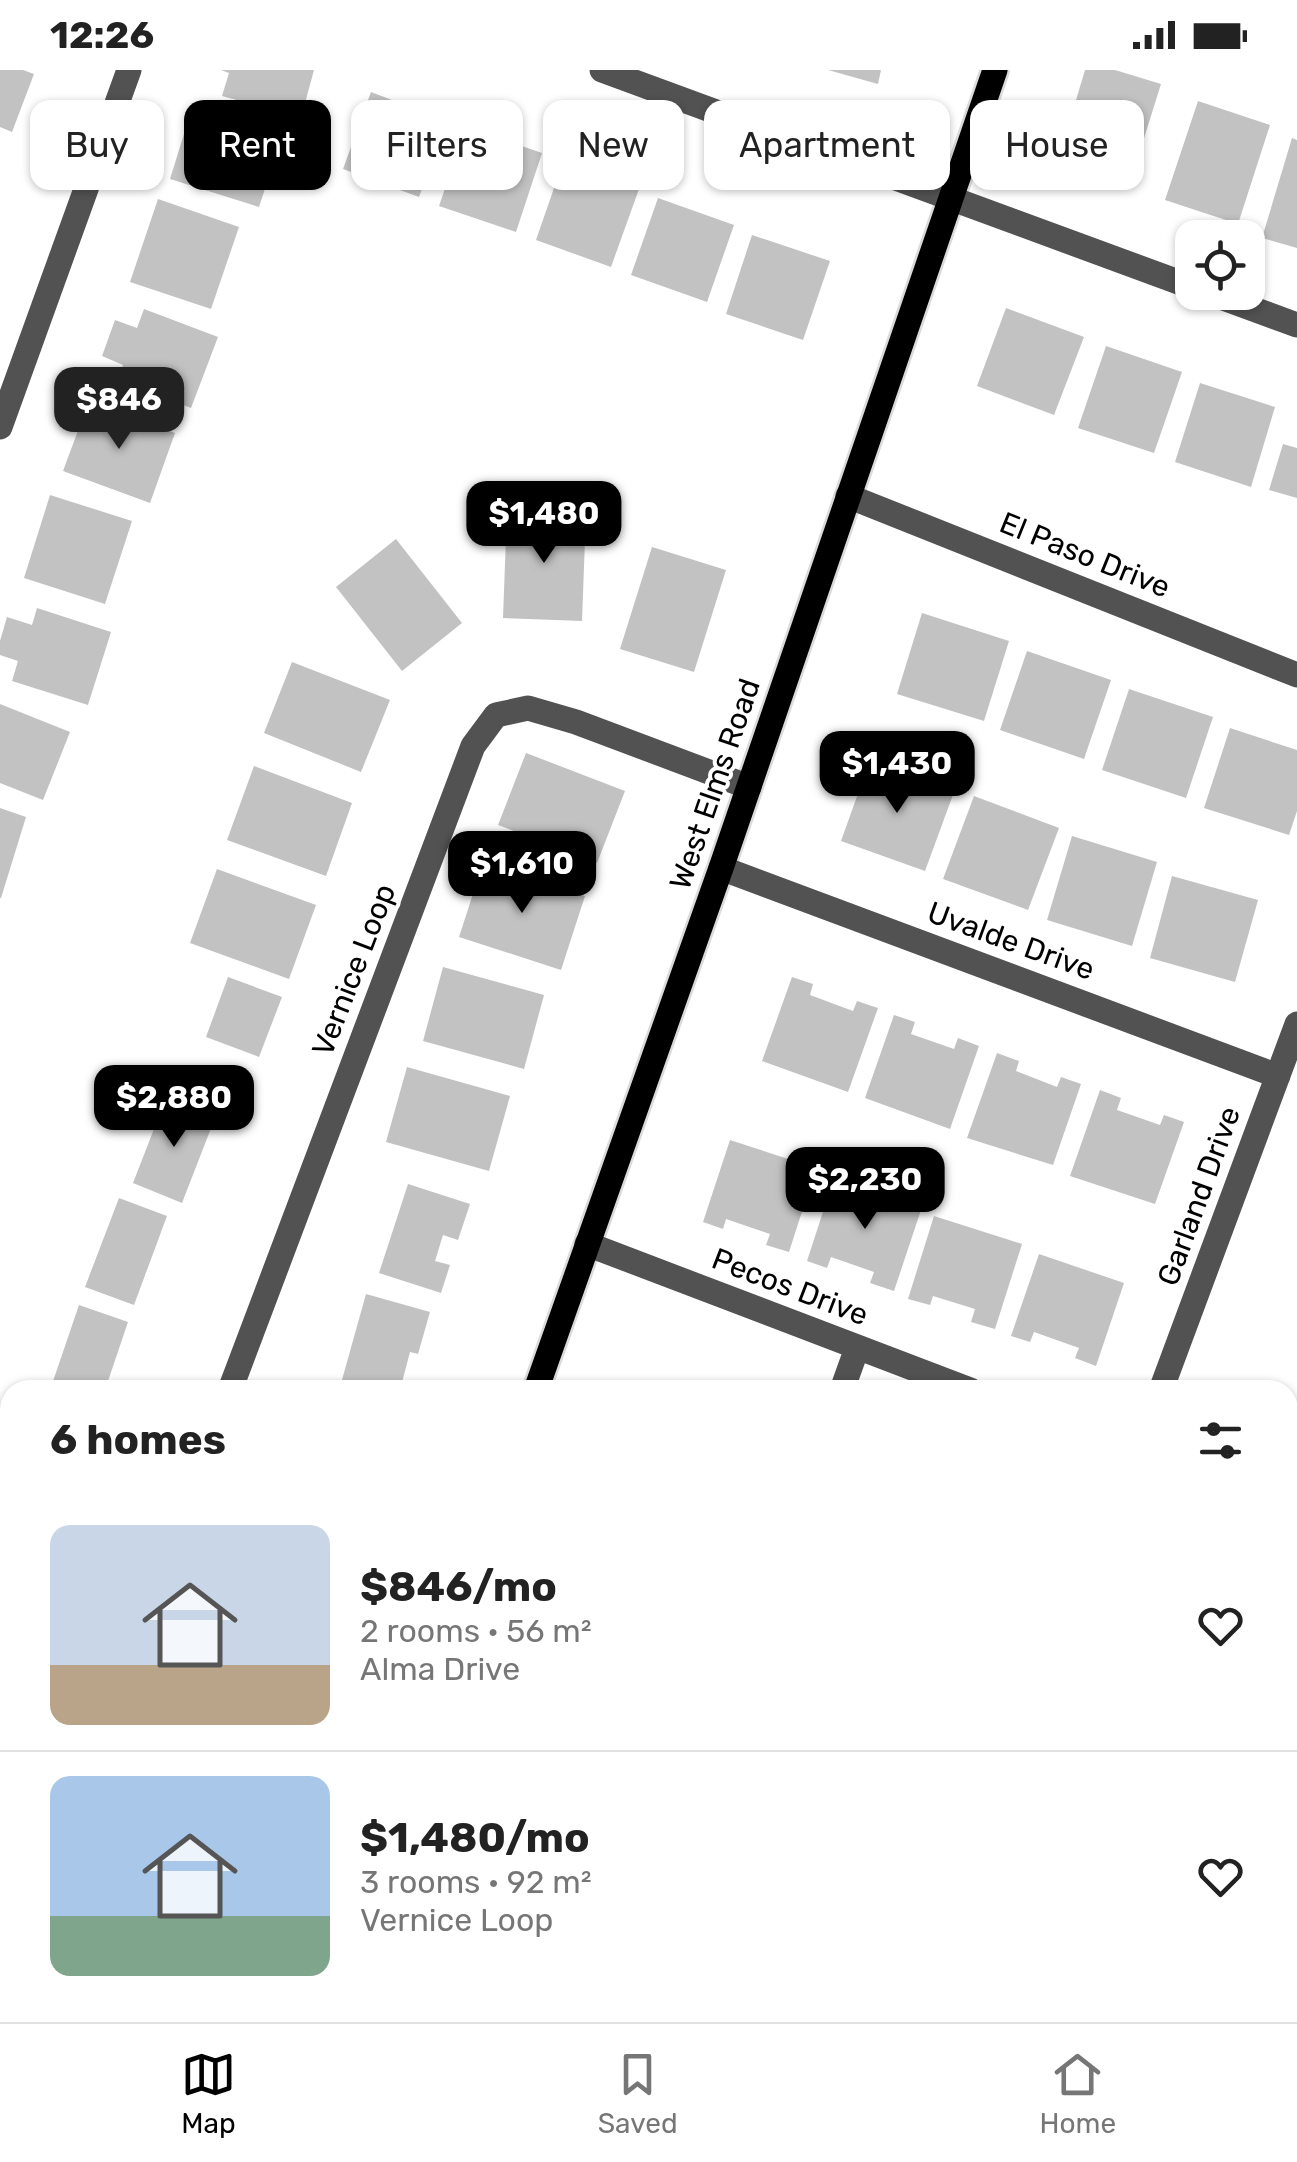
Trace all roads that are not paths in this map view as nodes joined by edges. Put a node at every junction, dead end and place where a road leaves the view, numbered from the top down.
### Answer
1 (129, 70) edge
2 (602, 70) edge
3 (995, 70) edge
4 (950, 198) junction
5 (1175, 281) edge
6 (1255, 310) edge
7 (1297, 326) edge
8 (0, 427) edge
9 (848, 496) junction
10 (1297, 675) edge
11 (748, 787) junction
12 (721, 868) junction
13 (1297, 1024) edge
14 (1278, 1076) junction
15 (587, 1244) junction
16 (858, 1348) junction
17 (234, 1380) edge
18 (539, 1380) edge
19 (846, 1380) edge
20 (943, 1380) edge
21 (1165, 1380) edge

1 - 8 street
2 - 4 street
3 - 4 main road, West Elms Road
4 - 5 street
4 - 9 main road, West Elms Road
6 - 7 street
9 - 10 street, El Paso Drive
9 - 11 main road, West Elms Road
11 - 12 main road, West Elms Road
11 - 17 street, Vernice Loop
12 - 14 street, Uvalde Drive
12 - 15 main road, West Elms Road
13 - 14 street, Garland Drive
14 - 21 street, Garland Drive
15 - 16 street, Pecos Drive
15 - 18 main road, West Elms Road
16 - 19 street
16 - 20 street, Pecos Drive

